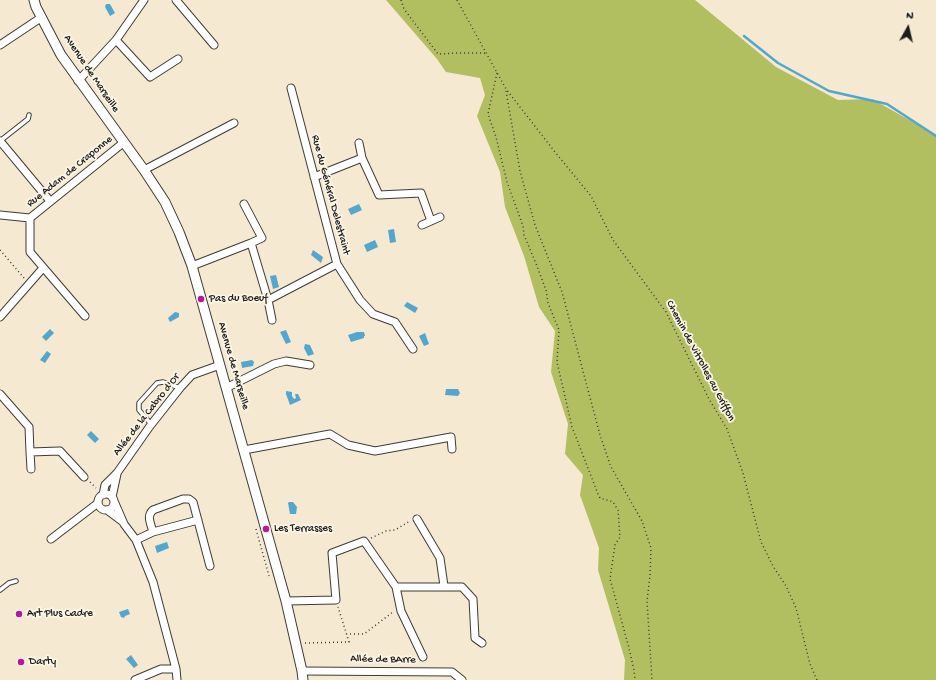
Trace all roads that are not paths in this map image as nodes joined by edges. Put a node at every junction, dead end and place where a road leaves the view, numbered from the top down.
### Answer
1 (34, 0) edge
2 (144, 0) edge
3 (176, 0) edge
4 (42, 17) junction
5 (116, 40) junction
6 (0, 45) edge
7 (214, 45) dead end
8 (178, 59) dead end
9 (78, 81) junction
10 (291, 88) dead end
11 (29, 115) dead end
12 (234, 123) dead end
13 (0, 141) edge
14 (123, 143) junction
15 (359, 143) dead end
16 (362, 158) junction
17 (144, 170) junction
18 (314, 177) junction
19 (50, 201) junction
20 (244, 204) dead end
21 (0, 215) edge
22 (440, 216) dead end
23 (30, 218) junction
24 (431, 221) junction
25 (422, 225) dead end
26 (251, 243) junction
27 (337, 264) junction
28 (192, 266) junction
29 (43, 268) junction
30 (268, 300) junction
31 (85, 316) dead end
32 (0, 317) edge
33 (272, 320) dead end
34 (413, 349) dead end
35 (220, 365) junction
36 (310, 365) dead end
37 (180, 388) junction
38 (226, 388) junction
39 (0, 394) edge
40 (151, 425) junction
41 (452, 449) dead end
42 (244, 450) junction
43 (30, 452) junction
44 (31, 469) dead end
45 (117, 473) junction
46 (84, 476) road end
47 (100, 498) junction
48 (113, 499) junction
49 (107, 510) junction
50 (417, 519) road end
51 (198, 520) junction
52 (124, 524) junction
53 (153, 532) junction
54 (51, 539) dead end
55 (136, 540) junction
56 (210, 566) dead end
57 (16, 582) dead end
58 (444, 586) junction
59 (396, 587) junction
60 (0, 590) edge
61 (286, 601) junction
62 (482, 643) dead end
63 (423, 657) dead end
64 (176, 669) junction
65 (302, 675) edge
66 (135, 680) edge
67 (177, 680) edge
68 (462, 680) edge

1 - 4 street, Avenue de Marseille
2 - 5 street
3 - 7 street
4 - 6 street
4 - 9 street, Avenue de Marseille
5 - 8 street
5 - 9 street
9 - 14 street, Avenue de Marseille
10 - 18 street, Rue du Général Delestraint
11 - 13 lane
12 - 17 street
13 - 19 street
14 - 17 street, Avenue de Marseille
14 - 19 street, Rue Adam de Craponne
15 - 16 street
16 - 18 street
16 - 24 street
17 - 28 street, Avenue de Marseille
18 - 27 street, Rue du Général Delestraint
19 - 23 street, Rue Adam de Craponne
20 - 26 street
21 - 23 street
22 - 24 street
23 - 29 street
24 - 25 street
26 - 28 street
26 - 30 street
27 - 30 street
27 - 34 street, Rue du Général Delestraint
28 - 35 street, Avenue de Marseille
29 - 31 street
29 - 32 street
30 - 33 street
35 - 37 street, Allée de la Cabro d'Or
35 - 38 street, Avenue de Marseille
36 - 38 street
37 - 40 street, Allée de la Cabro d'Or
37 - 40 lane
38 - 42 street, Avenue de Marseille
39 - 43 street
40 - 45 street, Allée de la Cabro d'Or
41 - 42 street
42 - 61 street, Avenue de Marseille
43 - 44 street
43 - 46 street
45 - 47 street, Allée de la Cabro d'Or
45 - 48 street, Allée de la Cabro d'Or
47 - 48 street
47 - 49 street
47 - 54 street, Allée de la Cabro d'Or
48 - 49 street
48 - 52 street
49 - 52 street
50 - 58 street
51 - 53 street
51 - 53 street
51 - 56 street
52 - 55 street
53 - 55 street
55 - 64 street
57 - 60 lane
58 - 59 street
58 - 62 street
59 - 61 street
59 - 63 street
61 - 65 street, Avenue de Marseille
64 - 66 street
64 - 67 street
65 - 68 street, Allée de BArre

